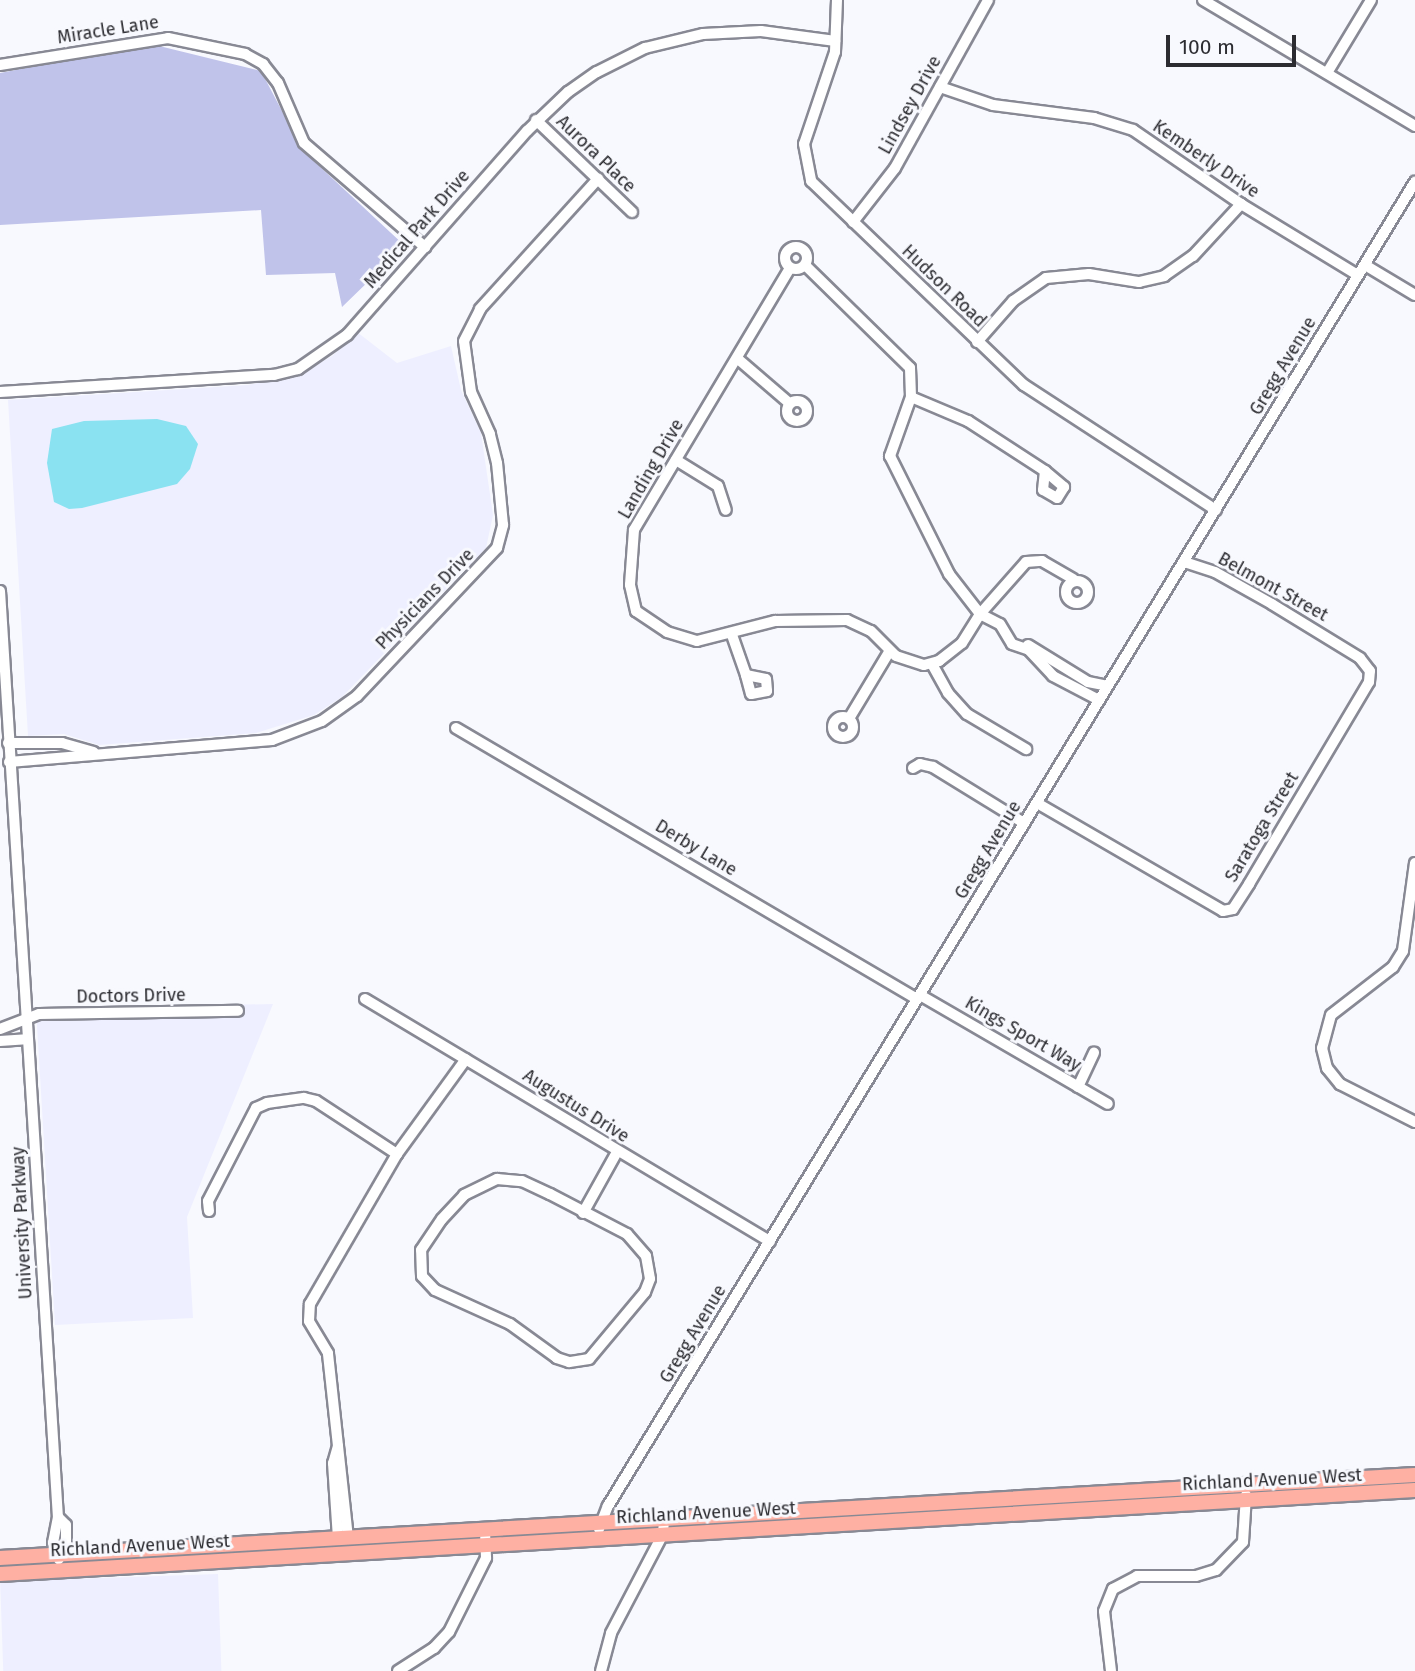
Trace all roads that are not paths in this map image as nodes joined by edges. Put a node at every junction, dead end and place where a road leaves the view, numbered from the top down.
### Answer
1 (837, 0) edge
2 (988, 0) edge
3 (1203, 0) edge
4 (1371, 0) edge
5 (1219, 4) edge
6 (835, 41) junction
7 (0, 65) edge
8 (1327, 73) junction
9 (940, 87) junction
10 (536, 120) junction
11 (1415, 126) edge
12 (598, 179) junction
13 (1415, 182) edge
14 (1241, 204) junction
15 (632, 212) dead end
16 (853, 222) junction
17 (425, 247) junction
18 (805, 265) junction
19 (1365, 265) junction
20 (790, 268) junction
21 (1358, 275) junction
22 (1415, 295) edge
23 (977, 342) junction
24 (738, 359) junction
25 (0, 392) edge
26 (911, 397) junction
27 (788, 402) dead end
28 (676, 460) junction
29 (1045, 471) dead end
30 (726, 510) dead end
31 (1216, 510) junction
32 (1184, 562) junction
33 (1073, 579) dead end
34 (0, 591) edge
35 (980, 614) junction
36 (732, 635) junction
37 (1012, 644) junction
38 (1343, 647) joint
39 (889, 652) junction
40 (932, 664) junction
41 (747, 675) dead end
42 (1108, 685) junction
43 (1100, 700) junction
44 (850, 717) dead end
45 (456, 728) dead end
46 (8, 743) junction
47 (1026, 749) dead end
48 (100, 754) junction
49 (9, 761) junction
50 (912, 768) dead end
51 (1037, 803) junction
52 (1024, 823) junction
53 (1415, 863) edge
54 (1413, 882) edge
55 (919, 997) junction
56 (365, 999) dead end
57 (239, 1011) dead end
58 (26, 1022) junction
59 (0, 1029) edge
60 (26, 1039) junction
61 (0, 1041) edge
62 (1094, 1053) dead end
63 (466, 1059) junction
64 (1079, 1087) junction
65 (1108, 1104) dead end
66 (1415, 1122) edge
67 (617, 1152) junction
68 (397, 1154) junction
69 (209, 1211) dead end
70 (583, 1213) junction
71 (770, 1241) junction
72 (1415, 1475) edge
73 (1415, 1490) edge
74 (1246, 1492) junction
75 (663, 1527) junction
76 (598, 1532) junction
77 (343, 1538) junction
78 (486, 1539) junction
79 (0, 1558) edge
80 (59, 1563) junction
81 (0, 1574) edge
82 (398, 1671) edge
83 (601, 1671) edge
84 (1111, 1671) edge

1 - 6 street, Hudson Road
2 - 9 street, Lindsey Drive
3 - 5 street
4 - 8 street
5 - 8 street
6 - 10 street, Medical Park Drive
6 - 16 street, Hudson Road
7 - 17 street, Miracle Lane
8 - 11 street
9 - 14 street, Kemberly Drive
9 - 16 street, Lindsey Drive
10 - 12 street, Aurora Place
10 - 17 street, Medical Park Drive
12 - 15 street, Aurora Place
12 - 48 street, Physicians Drive
13 - 19 street, Gregg Avenue
14 - 21 street, Kemberly Drive
14 - 23 street
16 - 23 street, Hudson Road
17 - 25 street, Medical Park Drive
18 - 20 street
18 - 20 street, Landing Drive
18 - 26 street, Landing Drive
19 - 21 street, Gregg Avenue
19 - 22 street
20 - 24 street, Landing Drive
21 - 31 street, Gregg Avenue
23 - 31 street, Hudson Road
24 - 27 street
24 - 28 street, Landing Drive
26 - 29 street
26 - 35 street, Landing Drive
28 - 30 street
28 - 36 street, Landing Drive
31 - 32 street, Gregg Avenue
32 - 38 street, Belmont Street
32 - 42 street, Gregg Avenue
33 - 35 street
34 - 46 street, University Parkway
35 - 37 street, Landing Drive
35 - 40 street
36 - 39 street, Landing Drive
36 - 41 street
37 - 42 street
37 - 43 street, Landing Drive
38 - 51 street, Saratoga Street
39 - 40 street, Landing Drive
39 - 44 street
40 - 47 street
42 - 43 street, Gregg Avenue
43 - 51 street, Gregg Avenue
45 - 55 street, Derby Lane
46 - 48 street, Physicians Drive
46 - 49 street, University Parkway
48 - 49 street, Physicians Drive
49 - 58 street, University Parkway
50 - 52 street
51 - 52 street, Gregg Avenue
52 - 55 street, Gregg Avenue
53 - 54 street
54 - 66 street
55 - 64 street, Kings Sport Way
55 - 71 street, Gregg Avenue
56 - 63 street, Augustus Drive
57 - 58 street, Doctors Drive
58 - 59 street, Doctors Drive
58 - 60 street, University Parkway
60 - 61 street
60 - 80 street, University Parkway
62 - 64 street
63 - 67 street, Augustus Drive
63 - 68 street
64 - 65 street, Kings Sport Way
67 - 70 street
67 - 71 street, Augustus Drive
68 - 69 street
68 - 77 street
70 - 70 street
71 - 76 street, Gregg Avenue
72 - 74 main road, Richland Avenue West
73 - 74 main road, Richland Avenue West
74 - 75 main road, Richland Avenue West
74 - 84 street
75 - 76 main road, Richland Avenue West
75 - 83 street
76 - 78 main road, Richland Avenue West
77 - 78 main road, Richland Avenue West
77 - 80 main road, Richland Avenue West
78 - 80 main road, Richland Avenue West
78 - 82 street
79 - 80 main road, Richland Avenue West
80 - 81 main road, Richland Avenue West

